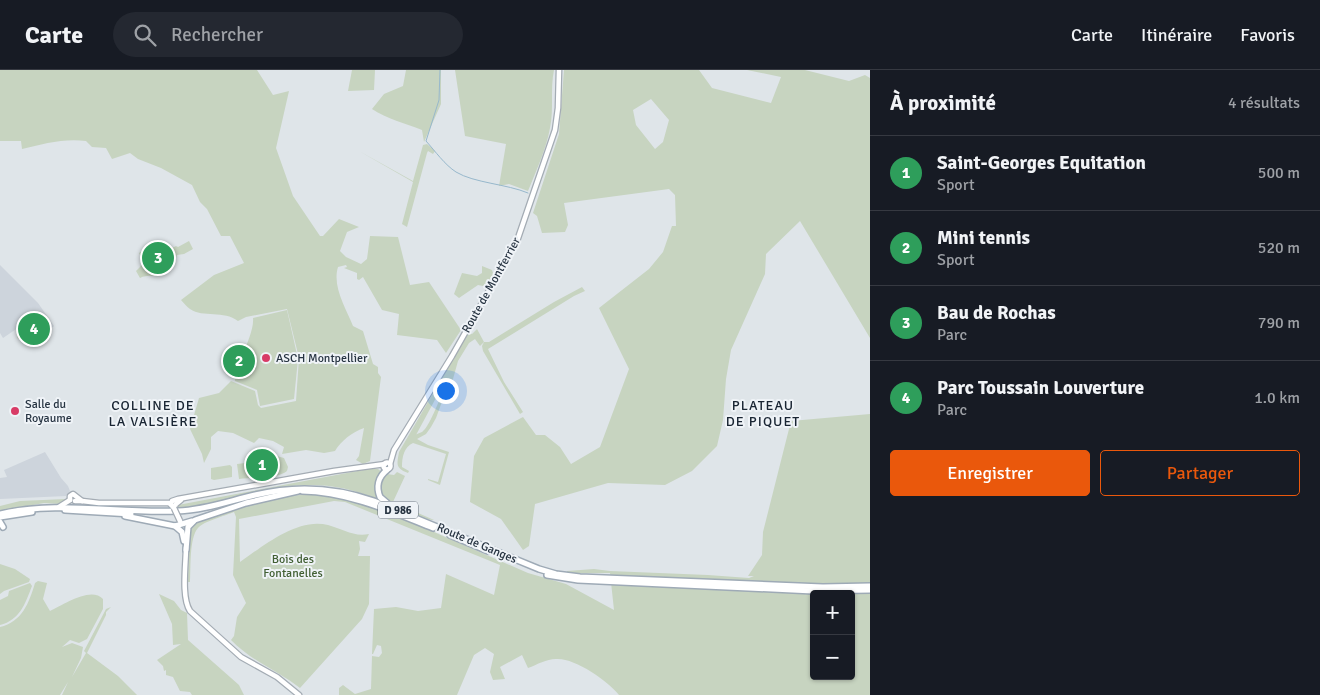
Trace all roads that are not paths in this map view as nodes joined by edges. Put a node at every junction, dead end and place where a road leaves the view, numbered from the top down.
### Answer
1 (559, 70) edge
2 (387, 466) junction
3 (298, 491) junction
4 (173, 505) junction
5 (59, 507) junction
6 (112, 513) junction
7 (0, 515) edge
8 (195, 520) junction
9 (181, 523) junction
10 (175, 526) junction
11 (444, 529) junction
12 (186, 550) junction
13 (870, 588) edge
14 (299, 695) edge

1 - 2 street, Route de Montferrier
2 - 4 street
2 - 11 main road
3 - 6 main road, Route de Ganges / D 986
3 - 8 main road, D 986
3 - 13 main road, Route de Ganges / D 986
4 - 5 street
4 - 9 street, bridge
5 - 7 main road, Route de Ganges / D 986
5 - 11 main road, Route de Ganges / D 986
6 - 7 main road, Route de Ganges / D 986
6 - 10 main road, D 986
8 - 9 main road, D 986
8 - 12 main road
9 - 10 main road, D 986
9 - 12 street
10 - 12 main road
11 - 13 main road, Route de Ganges / D 986
12 - 14 street

